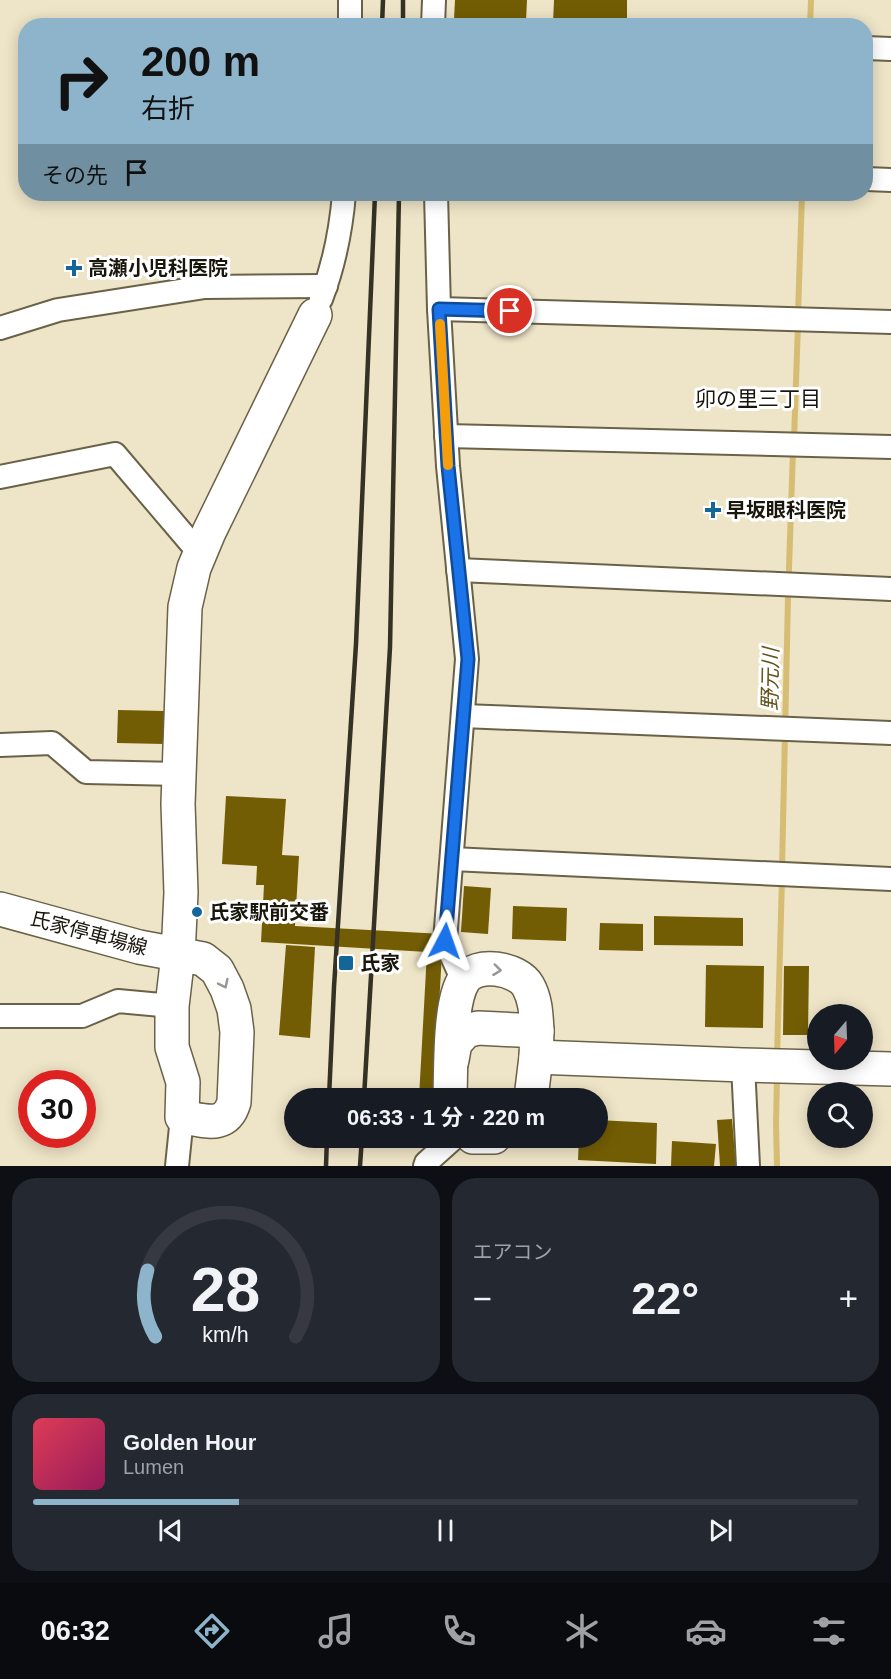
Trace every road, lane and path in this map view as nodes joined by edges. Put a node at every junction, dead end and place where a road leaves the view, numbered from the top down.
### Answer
1 (350, 0) edge
2 (434, 0) edge
3 (350, 18) edge
4 (433, 18) edge
5 (873, 48) edge
6 (891, 49) edge
7 (873, 179) edge
8 (891, 180) edge
9 (343, 201) edge
10 (435, 201) edge
11 (321, 300) junction
12 (439, 309) junction
13 (891, 322) edge
14 (0, 328) edge
15 (446, 436) junction
16 (891, 447) edge
17 (0, 477) edge
18 (200, 554) junction
19 (458, 570) junction
20 (891, 589) edge
21 (463, 716) junction
22 (891, 733) edge
23 (0, 745) edge
24 (179, 774) junction
25 (452, 859) junction
26 (891, 879) edge
27 (0, 909) edge
28 (177, 955) junction
29 (463, 981) junction
30 (172, 1006) junction
31 (0, 1016) edge
32 (536, 1044) junction
33 (452, 1062) junction
34 (743, 1065) junction
35 (891, 1069) edge
36 (451, 1088) edge
37 (532, 1088) edge
38 (182, 1117) junction
39 (443, 1148) edge
40 (177, 1166) edge
41 (425, 1166) edge
42 (748, 1166) edge

1 - 3 street
2 - 4 street
5 - 6 street
7 - 8 street
9 - 11 street
10 - 12 street
11 - 14 street
11 - 18 street
12 - 13 street
12 - 15 street
15 - 16 street
15 - 19 street
17 - 18 street
18 - 24 street
19 - 20 street
19 - 21 street
21 - 22 street
21 - 25 street
23 - 24 street
24 - 28 street
25 - 26 street
25 - 29 street
27 - 28 street, 氏家停車場線
28 - 30 street
28 -> 38 street, 氏家停車場線
29 -> 32 street
29 - 33 street
30 - 31 street
30 - 38 street
32 - 33 street
32 - 34 street
32 - 37 street
33 - 36 street
34 - 35 street
34 - 42 street
38 - 40 street
39 - 41 street

